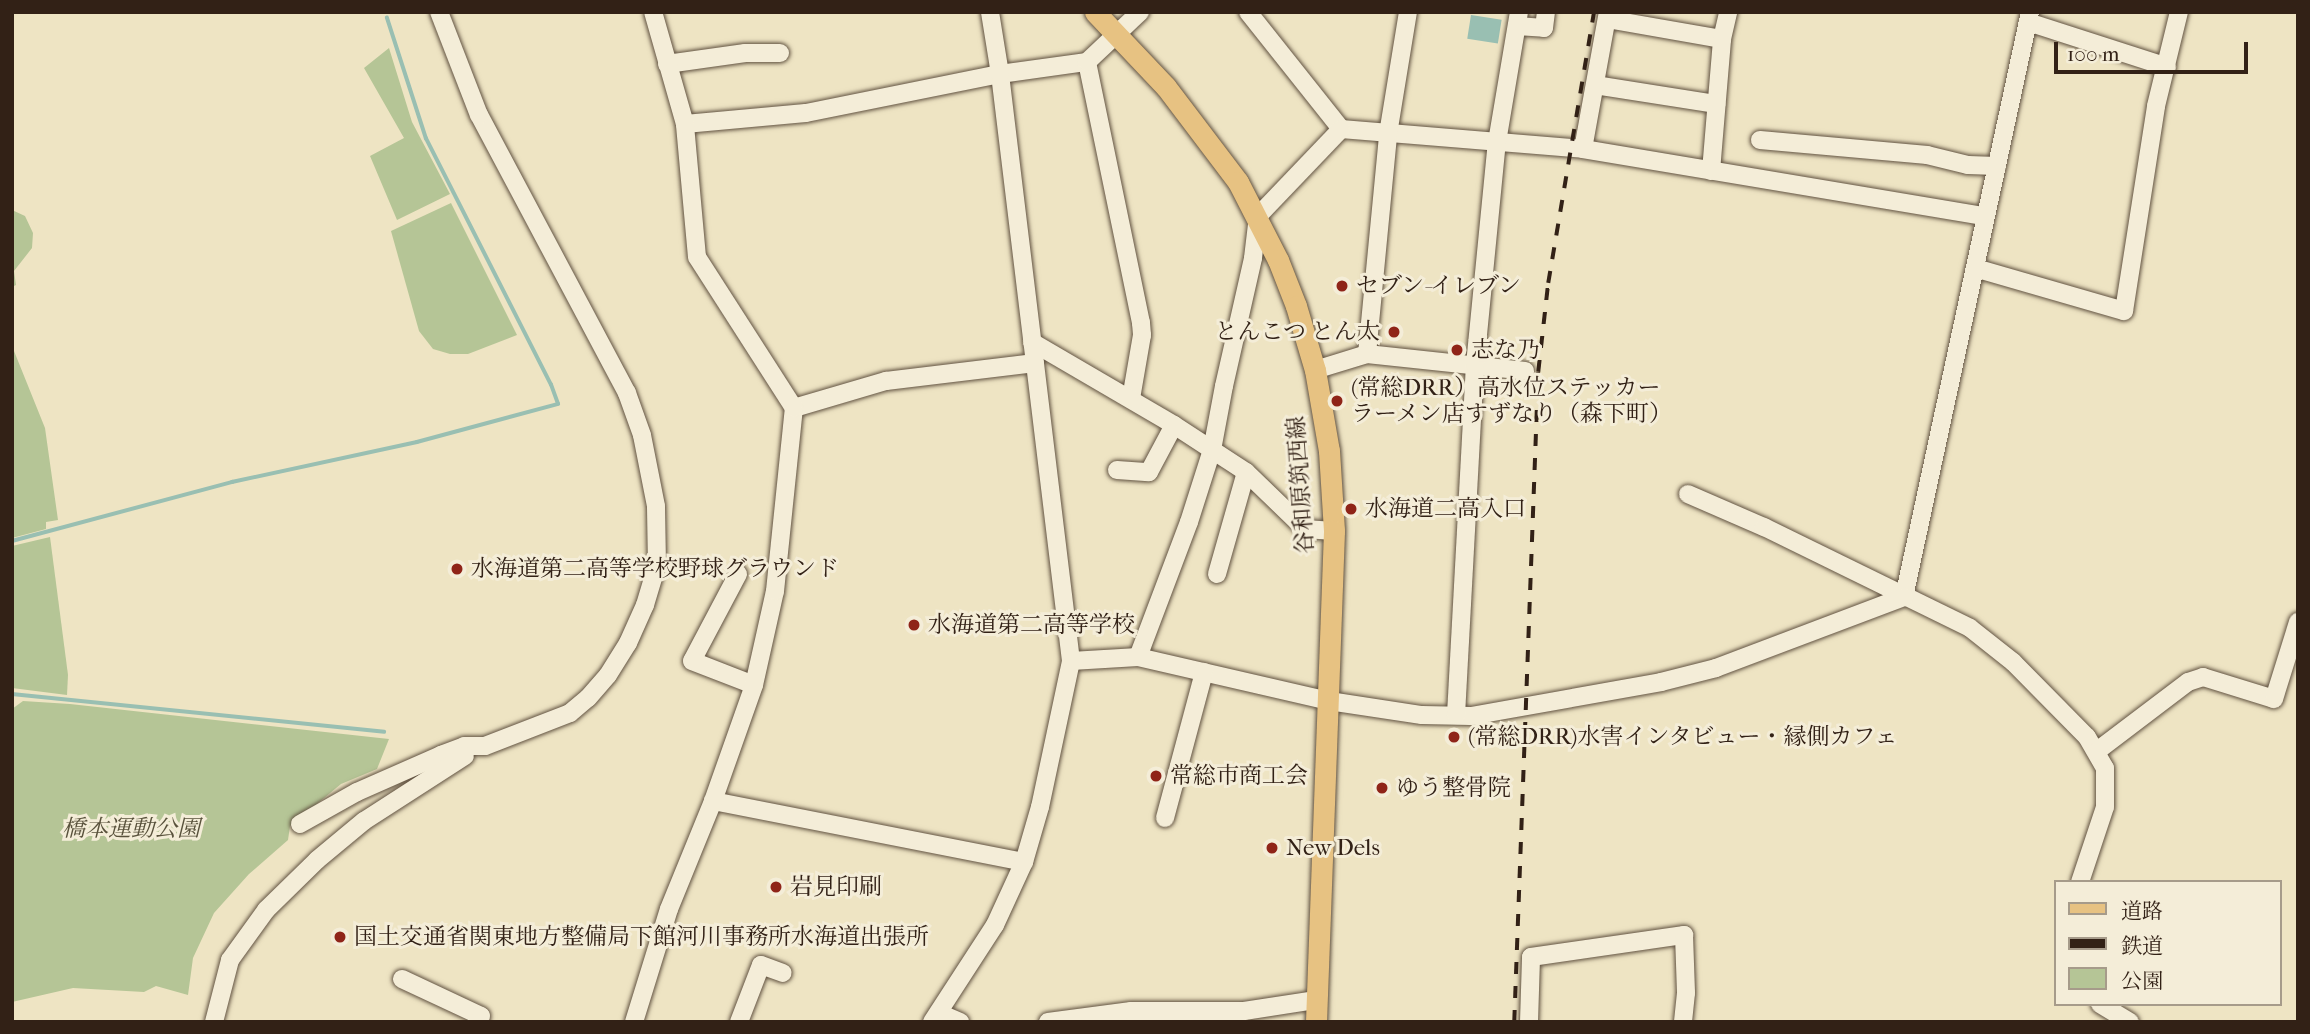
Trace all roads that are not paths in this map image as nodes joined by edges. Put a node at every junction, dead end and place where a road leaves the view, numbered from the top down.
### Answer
1 (439, 12) edge
2 (653, 12) edge
3 (990, 12) edge
4 (1095, 12) edge
5 (1140, 12) edge
6 (1248, 12) edge
7 (1408, 12) edge
8 (1546, 12) edge
9 (1728, 12) edge
10 (2179, 12) edge
11 (1607, 15) edge
12 (2029, 17) edge
13 (1518, 19) edge
14 (1117, 33) junction
15 (1722, 39) junction
16 (780, 53) dead end
17 (1087, 62) junction
18 (667, 64) junction
19 (2167, 67) junction
20 (1000, 74) junction
21 (1595, 85) junction
22 (1717, 104) junction
23 (685, 124) junction
24 (1341, 129) junction
25 (1388, 134) junction
26 (1760, 140) dead end
27 (1497, 142) junction
28 (1583, 149) junction
29 (1997, 166) junction
30 (1711, 171) junction
31 (1258, 216) junction
32 (1985, 216) junction
33 (1975, 268) junction
34 (1032, 342) junction
35 (1367, 354) junction
36 (1035, 363) junction
37 (1475, 365) junction
38 (1315, 370) junction
39 (1525, 371) dead end
40 (1131, 399) junction
41 (794, 408) junction
42 (1174, 425) junction
43 (1212, 450) junction
44 (1117, 470) dead end
45 (1246, 472) junction
46 (1688, 494) dead end
47 (1334, 531) junction
48 (737, 574) dead end
49 (1217, 574) dead end
50 (1904, 597) junction
51 (2298, 622) edge
52 (1138, 657) junction
53 (1071, 660) junction
54 (1205, 672) junction
55 (754, 685) junction
56 (1329, 701) junction
57 (1456, 715) junction
58 (485, 746) junction
59 (2097, 751) junction
60 (713, 801) junction
61 (1165, 818) dead end
62 (300, 824) dead end
63 (1024, 862) junction
64 (2081, 880) edge
65 (783, 973) dead end
66 (402, 979) dead end
67 (1317, 1000) junction
68 (2103, 1006) edge
69 (935, 1017) edge
70 (214, 1022) edge
71 (479, 1022) edge
72 (634, 1022) edge
73 (739, 1022) edge
74 (960, 1022) edge
75 (1048, 1022) edge
76 (1316, 1022) edge
77 (1529, 1022) edge
78 (1683, 1022) edge
79 (2130, 1022) edge

1 - 58 street
2 - 18 street
3 - 20 street
4 - 14 main road, 谷和原筑西線
5 - 14 street
6 - 24 street
7 - 25 street
8 - 13 street
9 - 15 street
10 - 19 street
11 - 15 street
11 - 21 street
12 - 19 street
12 - 29 street
13 - 27 street
14 - 17 street
14 - 31 main road, 谷和原筑西線
15 - 22 street
16 - 18 street
17 - 20 street
17 - 40 street
18 - 23 street
19 - 33 street
20 - 23 street
20 - 34 street
21 - 22 street
21 - 28 street
22 - 30 street
23 - 41 street
24 - 25 street
24 - 31 street
25 - 27 street
25 - 35 street
26 - 29 street
27 - 28 street
27 - 37 street
28 - 30 street
29 - 32 street
30 - 32 street
31 - 38 main road, 谷和原筑西線
31 - 43 street
32 - 33 street
33 - 50 street
34 - 36 street
34 - 40 street
35 - 37 street
35 - 38 street
36 - 41 street
36 - 53 street
37 - 39 street
37 - 57 street
38 - 47 main road, 谷和原筑西線
40 - 42 street
41 - 55 street
42 - 43 street
42 - 44 street
43 - 45 street
43 - 52 street
45 - 47 street
45 - 49 street
46 - 50 street
47 - 56 main road, 谷和原筑西線
48 - 55 street
50 - 57 street
50 - 59 street
51 - 59 street
52 - 53 street
52 - 54 street
53 - 63 street
54 - 56 street
54 - 61 street
55 - 60 street
56 - 57 street
56 - 67 main road, 谷和原筑西線
58 - 62 street
58 - 70 street
59 - 64 street
60 - 63 street
60 - 72 street
63 - 69 street
65 - 73 street
66 - 71 street
67 - 75 street
67 - 76 main road, 谷和原筑西線
68 - 79 street
69 - 74 street
77 - 78 street

